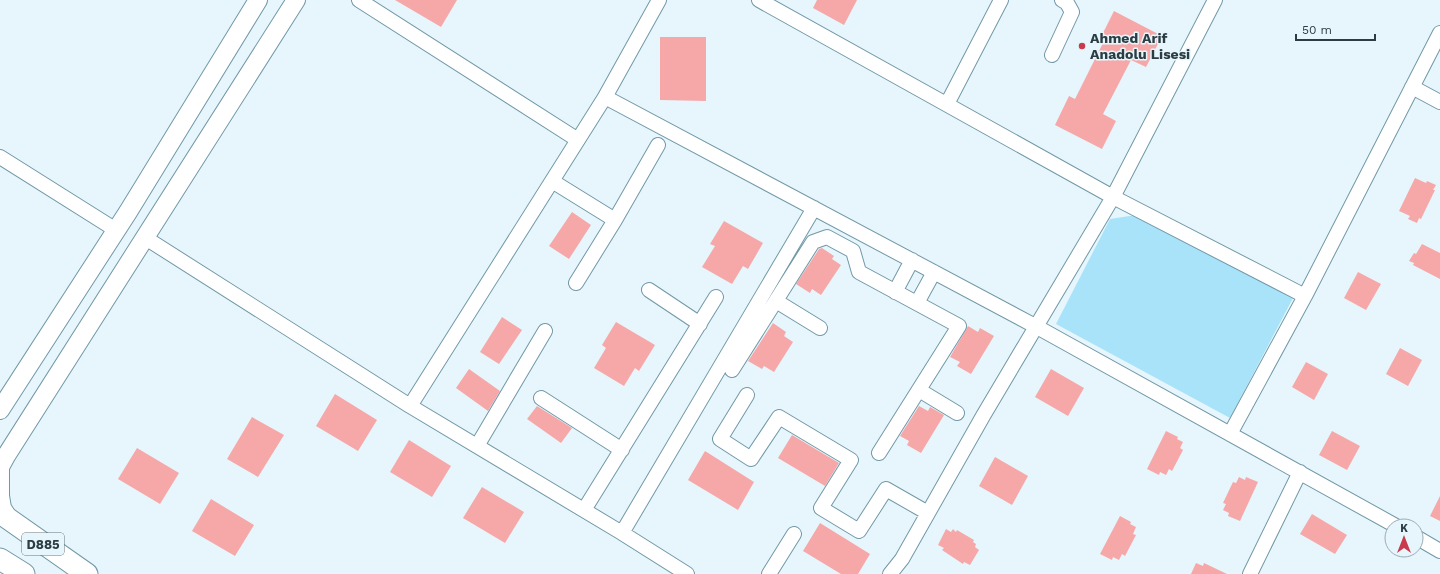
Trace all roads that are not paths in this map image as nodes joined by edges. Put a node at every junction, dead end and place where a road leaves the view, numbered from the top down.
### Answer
1 (258, 0) edge
2 (296, 0) edge
3 (360, 0) edge
4 (659, 0) edge
5 (759, 0) edge
6 (1001, 0) edge
7 (1062, 0) edge
8 (1215, 0) edge
9 (1440, 33) edge
10 (1052, 55) dead end
11 (1412, 87) junction
12 (605, 97) junction
13 (1440, 102) edge
14 (947, 104) junction
15 (578, 140) junction
16 (658, 145) dead end
17 (0, 158) edge
18 (552, 181) junction
19 (1113, 197) junction
20 (814, 208) junction
21 (615, 220) junction
22 (116, 230) junction
23 (144, 237) junction
24 (912, 260) junction
25 (934, 272) junction
26 (576, 283) dead end
27 (649, 290) dead end
28 (895, 292) junction
29 (1305, 296) junction
30 (716, 297) dead end
31 (776, 300) junction
32 (917, 303) junction
33 (700, 324) junction
34 (1037, 327) junction
35 (820, 328) dead end
36 (544, 331) dead end
37 (732, 370) dead end
38 (919, 390) junction
39 (747, 395) dead end
40 (541, 398) dead end
41 (410, 406) junction
42 (0, 410) edge
43 (957, 413) dead end
44 (1230, 434) junction
45 (477, 446) junction
46 (622, 450) junction
47 (879, 453) dead end
48 (0, 467) edge
49 (1300, 472) junction
50 (584, 510) junction
51 (928, 513) junction
52 (4, 516) edge
53 (1384, 519) edge
54 (622, 533) junction
55 (794, 534) dead end
56 (1424, 542) edge
57 (1440, 551) edge
58 (0, 559) edge
59 (24, 574) edge
60 (87, 574) edge
61 (687, 574) edge
62 (769, 574) edge
63 (890, 574) edge
64 (1250, 574) edge

1 - 22 main road
2 - 23 main road
3 - 15 street
4 - 12 street
5 - 14 street
6 - 14 street
7 - 10 street
8 - 19 street
9 - 11 street
11 - 13 street
11 - 29 street
12 - 15 street
12 - 20 street
14 - 19 street
15 - 18 street
16 - 21 street
17 - 22 street
18 - 21 street
18 - 41 street
19 - 29 street
19 - 34 street
20 - 24 street
20 - 54 street
21 - 26 street
22 - 42 main road
23 - 41 street
23 - 48 main road
24 - 25 street
24 - 28 street
25 - 32 street
25 - 34 street
27 - 33 street
28 - 31 street
28 - 32 street
29 - 44 street
30 - 33 street
31 - 35 street
31 - 37 street
32 - 38 street
33 - 46 street
34 - 44 street
34 - 51 street
36 - 45 street
38 - 43 street
38 - 47 street
39 - 51 street
40 - 46 street
41 - 45 street
44 - 49 street
45 - 50 street
46 - 50 street
48 - 52 main road
49 - 53 street
49 - 64 street
50 - 54 street
51 - 63 street
52 - 60 highway, D885
54 - 61 street
55 - 62 street
56 - 57 street
58 - 59 highway, D885

